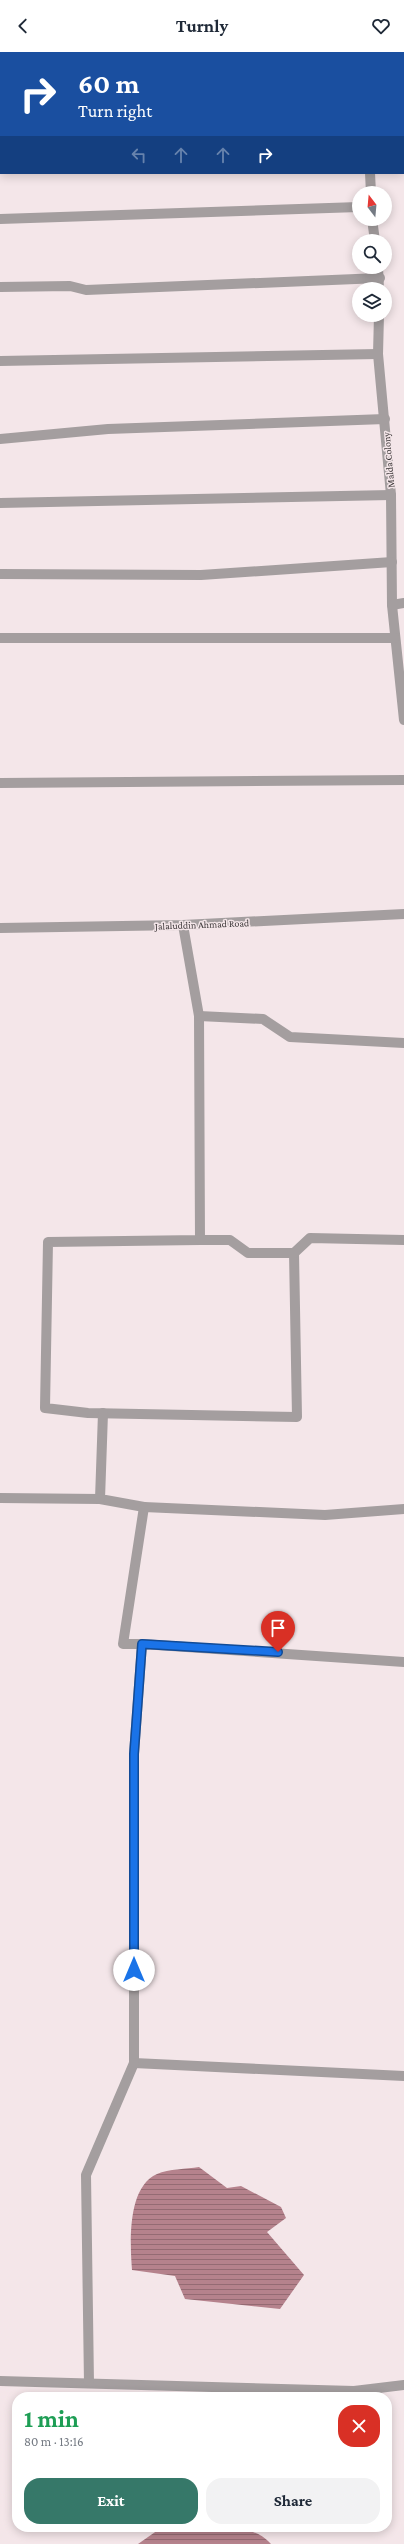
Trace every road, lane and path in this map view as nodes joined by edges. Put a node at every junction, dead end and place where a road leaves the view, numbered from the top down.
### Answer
1 (370, 174) edge
2 (371, 186) edge
3 (352, 208) edge
4 (0, 219) edge
5 (379, 274) edge
6 (380, 278) junction
7 (380, 282) edge
8 (0, 287) edge
9 (379, 322) edge
10 (378, 354) junction
11 (0, 361) edge
12 (385, 419) junction
13 (0, 439) edge
14 (391, 495) junction
15 (0, 503) edge
16 (392, 562) junction
17 (0, 574) edge
18 (404, 603) edge
19 (392, 605) junction
20 (0, 638) edge
21 (396, 638) junction
22 (404, 720) edge
23 (404, 780) edge
24 (0, 783) edge
25 (404, 914) edge
26 (183, 925) junction
27 (0, 928) edge
28 (199, 1016) junction
29 (404, 1043) edge
30 (200, 1240) junction
31 (404, 1240) edge
32 (294, 1253) junction
33 (104, 1413) junction
34 (0, 1498) edge
35 (100, 1498) junction
36 (144, 1507) junction
37 (404, 1509) edge
38 (142, 1644) junction
39 (404, 1662) edge
40 (134, 2063) junction
41 (404, 2076) edge
42 (0, 2381) edge
43 (90, 2383) junction
44 (404, 2385) edge

1 - 2 street
3 - 4 street
5 - 6 street
6 - 7 street
6 - 8 street
9 - 10 street, Malda Colony
10 - 11 street
10 - 12 street, Malda Colony
12 - 13 street
12 - 14 street, Malda Colony
14 - 15 street
14 - 16 street, Malda Colony
16 - 17 street
16 - 19 street, Malda Colony
18 - 19 street
19 - 21 street, Malda Colony
20 - 21 street
21 - 22 street, Malda Colony
23 - 24 street
25 - 26 street, Jalaluddin Ahmad Road
26 - 27 street, Jalaluddin Ahmad Road
26 - 28 street
28 - 29 street
28 - 30 street
30 - 32 street
30 - 33 street
31 - 32 street
32 - 33 street
33 - 35 street
34 - 35 street
35 - 36 street
36 - 37 street
36 - 38 street
38 - 39 street
38 - 40 street
40 - 41 street
40 - 43 street
42 - 43 street
43 - 44 street

